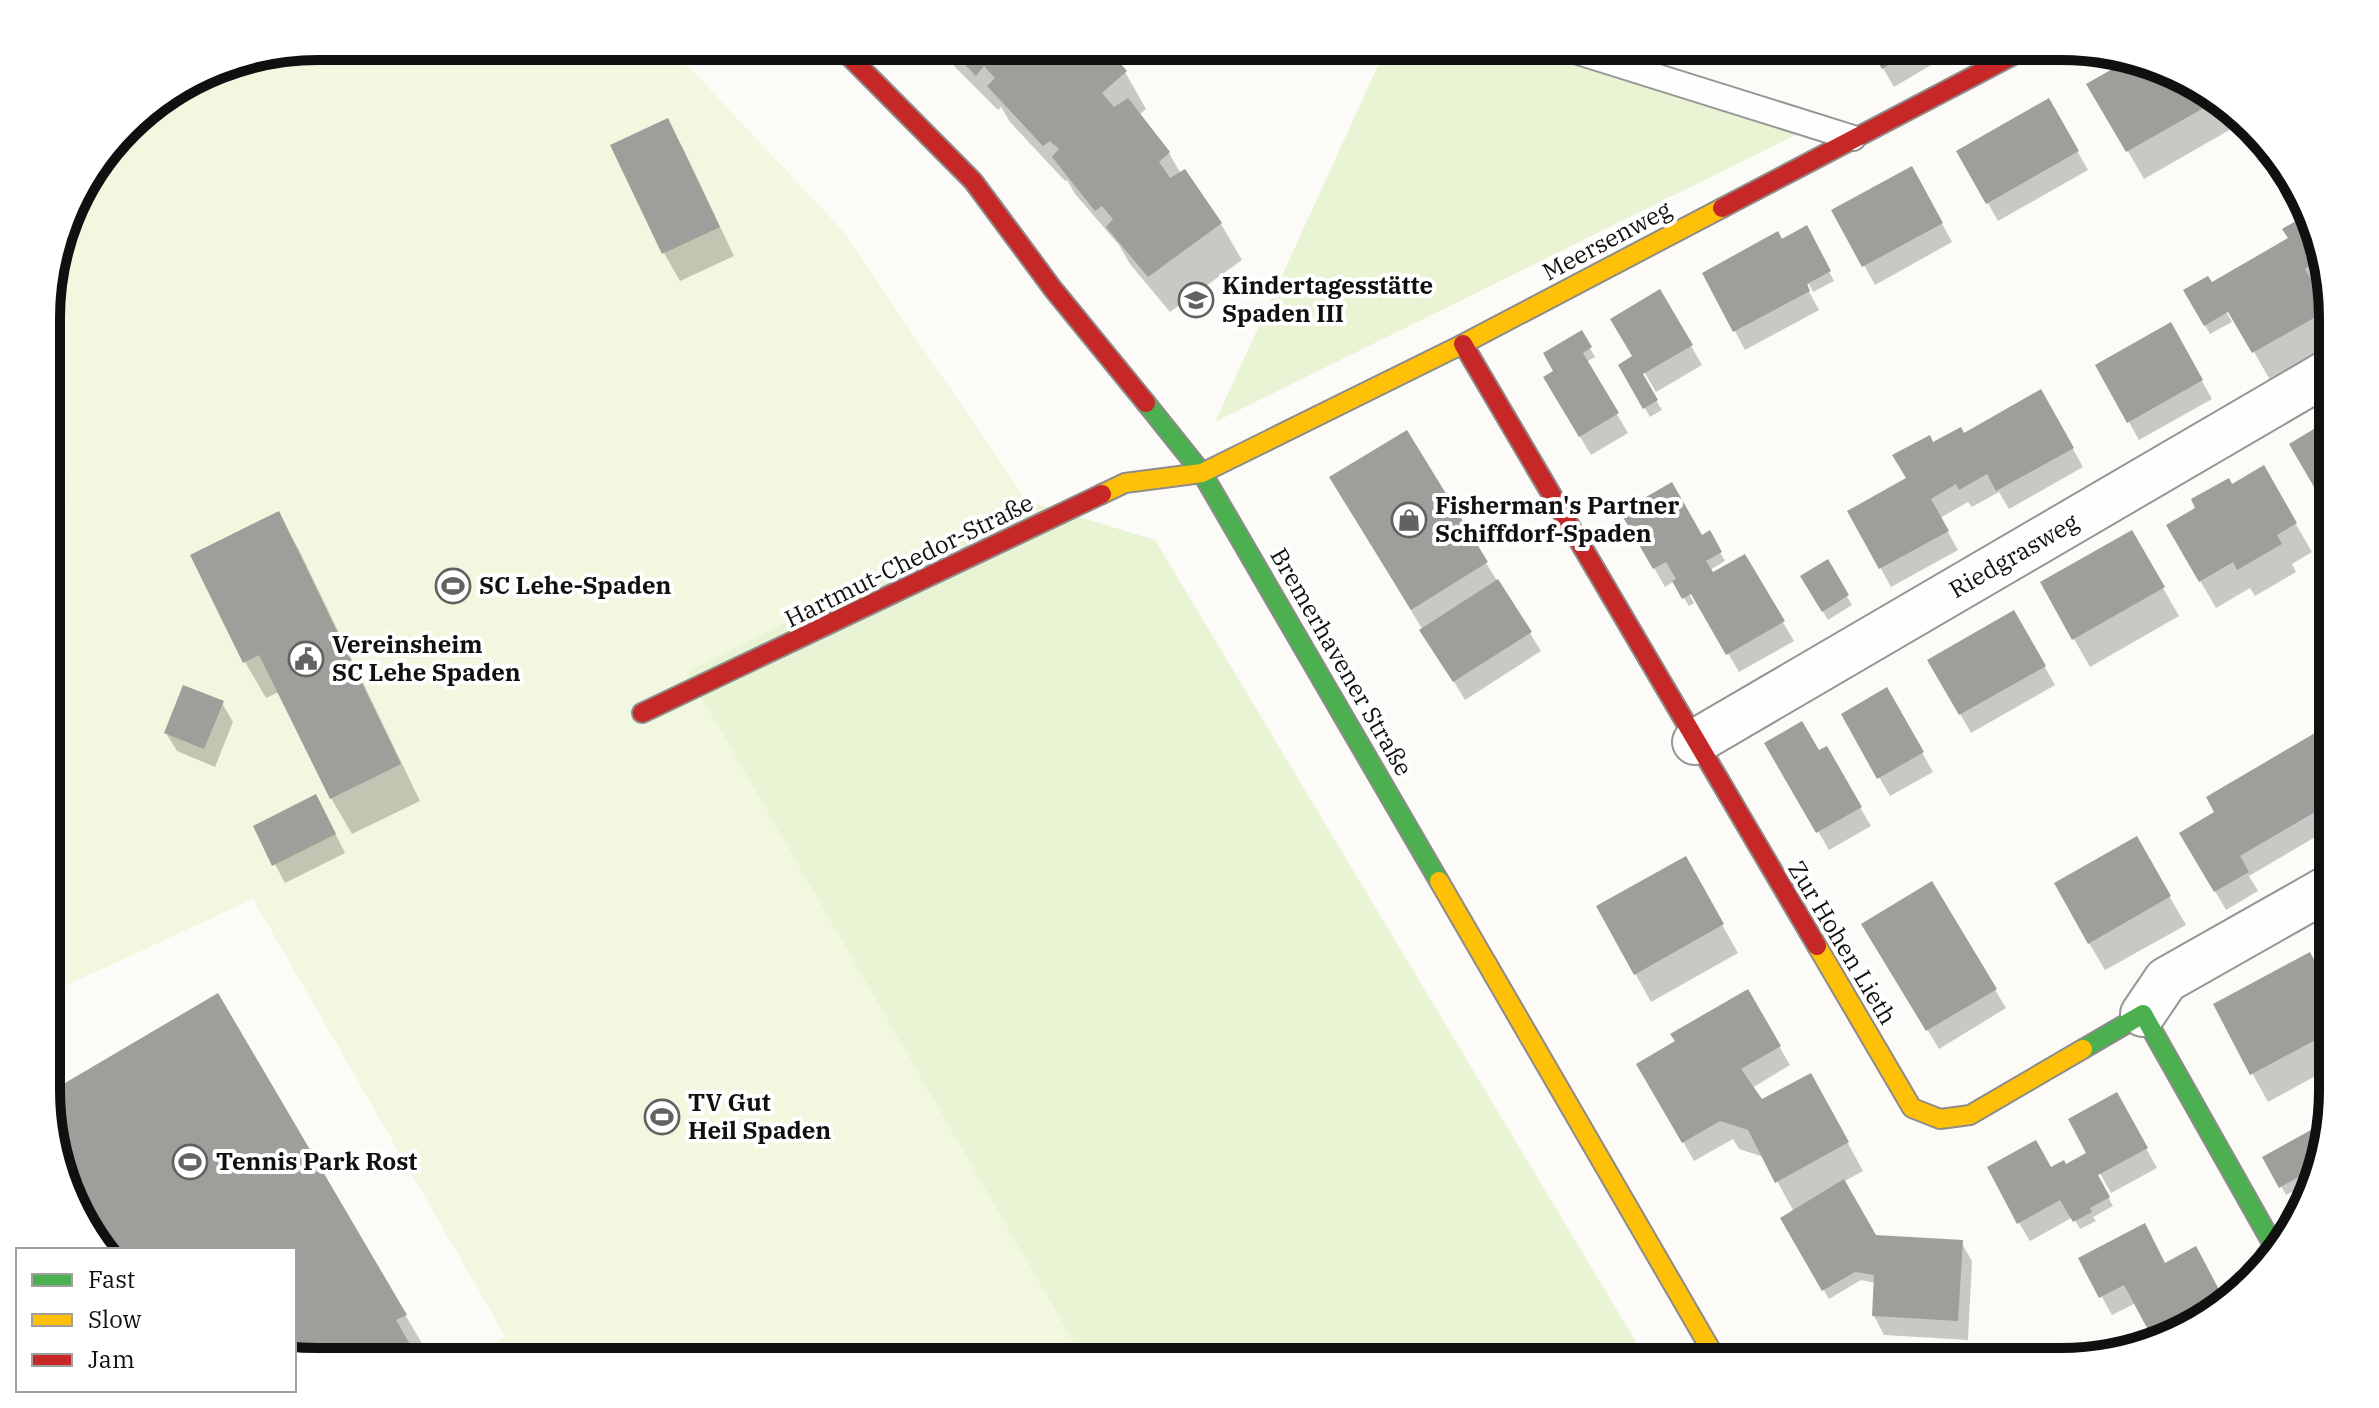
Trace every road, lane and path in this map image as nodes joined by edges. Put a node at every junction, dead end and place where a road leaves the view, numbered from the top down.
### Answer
1 (1605, 60) edge
2 (2004, 60) edge
3 (854, 61) edge
4 (1853, 138) junction
5 (1463, 344) junction
6 (2318, 378) edge
7 (1202, 473) junction
8 (642, 713) dead end
9 (1695, 742) junction
10 (2318, 894) edge
11 (2143, 1014) junction
12 (2270, 1240) edge
13 (1709, 1347) edge

1 - 4 lane
2 - 4 street, Meersenweg
3 - 7 street, Bremerhavener Straße
4 - 5 street, Meersenweg
5 - 7 street, Meersenweg
5 - 9 street, Zur Hohen Lieth
6 - 9 street, Riedgrasweg
7 - 8 street, Hartmut-Chedor-Straße
7 - 13 street, Bremerhavener Straße
9 - 11 street, Zur Hohen Lieth
10 - 11 street
11 - 12 street

